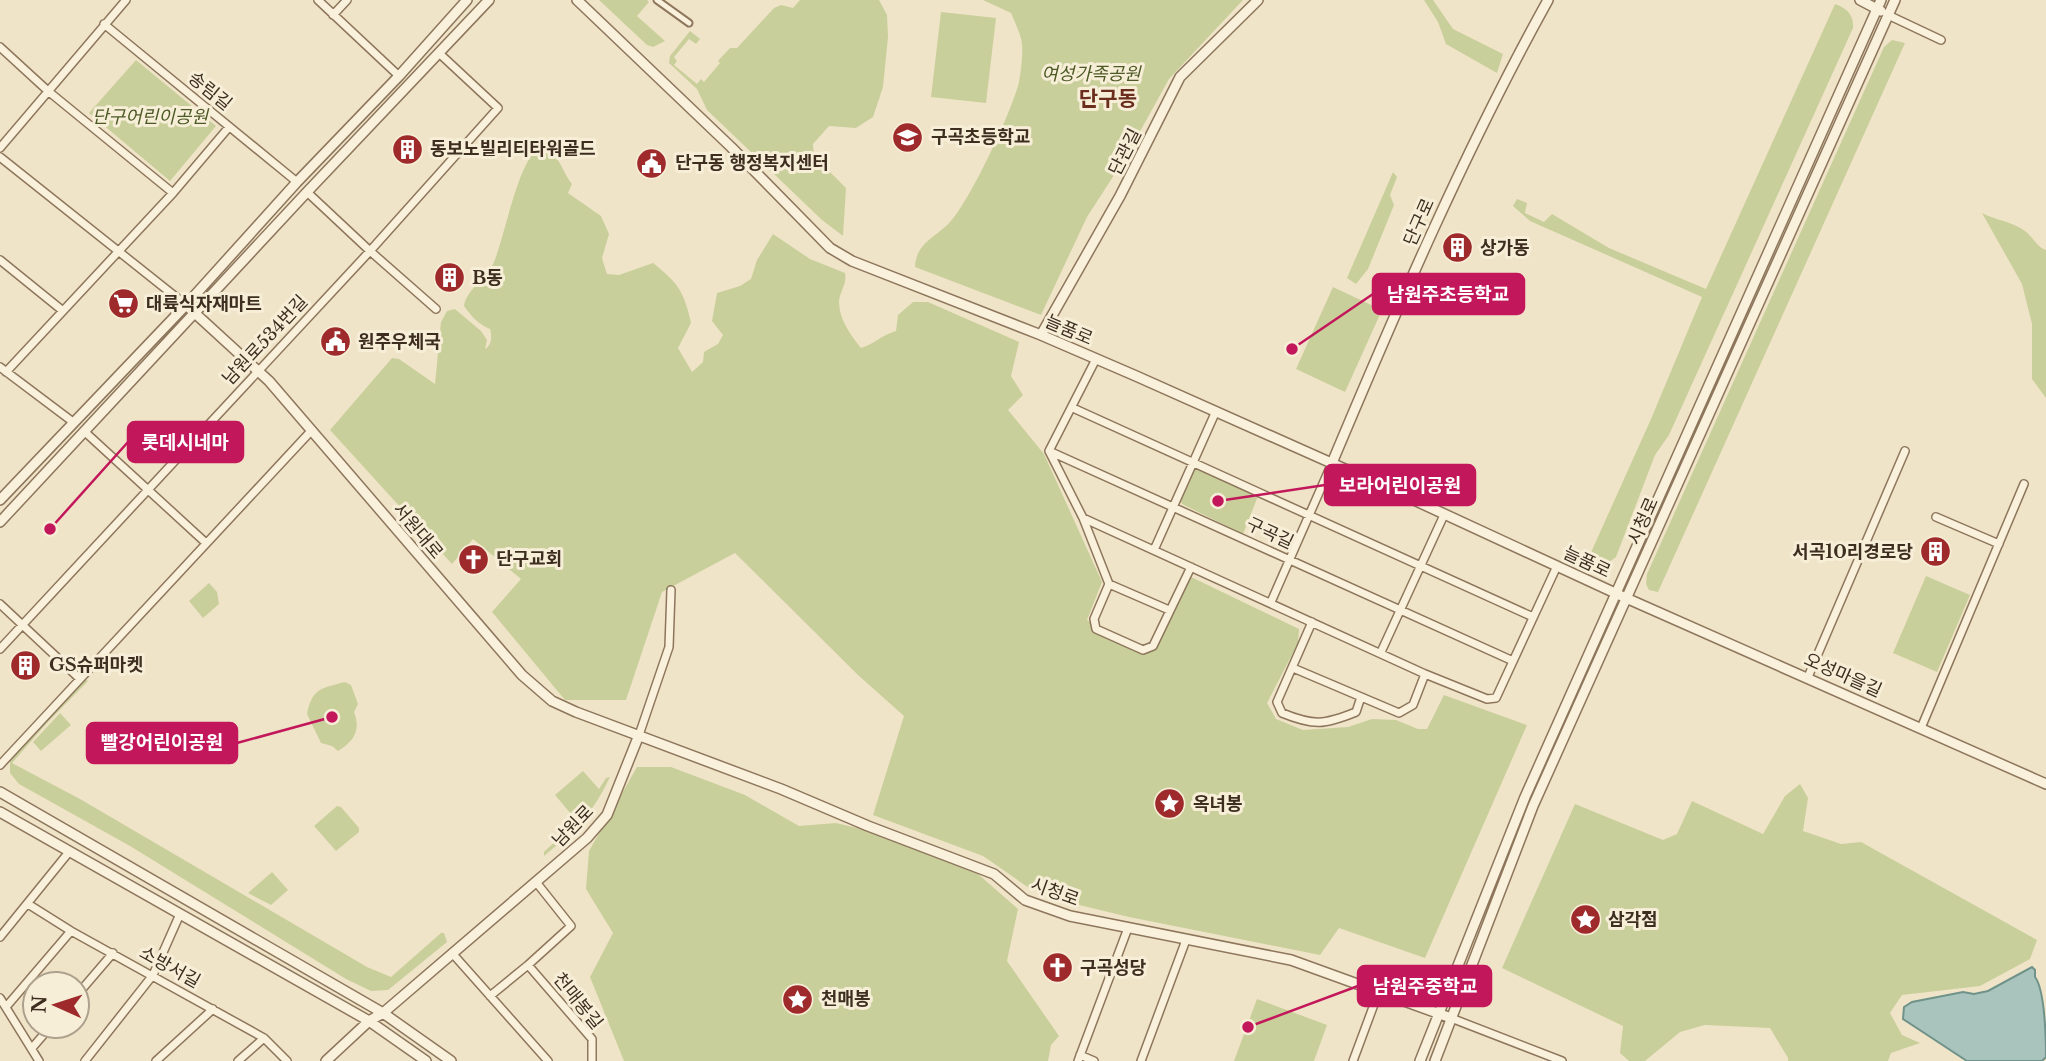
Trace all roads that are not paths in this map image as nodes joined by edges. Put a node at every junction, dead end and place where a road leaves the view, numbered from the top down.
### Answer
1 (126, 0) edge
2 (318, 0) edge
3 (346, 0) edge
4 (467, 0) edge
5 (489, 0) edge
6 (577, 0) edge
7 (657, 0) edge
8 (1258, 0) edge
9 (1548, 0) edge
10 (1860, 0) edge
11 (1895, 0) edge
12 (1879, 4) edge
13 (333, 15) junction
14 (1888, 15) junction
15 (689, 23) dead end
16 (104, 24) junction
17 (1941, 40) dead end
18 (0, 47) edge
19 (440, 54) junction
20 (399, 76) junction
21 (48, 91) junction
22 (229, 127) junction
23 (0, 148) edge
24 (0, 157) edge
25 (297, 182) junction
26 (307, 192) junction
27 (173, 193) junction
28 (119, 251) junction
29 (370, 251) junction
30 (0, 260) edge
31 (186, 305) junction
32 (436, 309) dead end
33 (63, 311) junction
34 (195, 313) junction
35 (1041, 335) junction
36 (1096, 359) junction
37 (3, 370) edge
38 (258, 370) junction
39 (1073, 408) junction
40 (1216, 411) junction
41 (74, 422) junction
42 (312, 430) junction
43 (85, 432) junction
44 (1049, 451) junction
45 (1905, 452) dead end
46 (1193, 462) junction
47 (1332, 463) junction
48 (2024, 484) dead end
49 (148, 491) junction
50 (0, 500) edge
51 (1173, 506) junction
52 (1310, 514) junction
53 (1444, 515) junction
54 (1936, 517) dead end
55 (1083, 518) junction
56 (0, 523) edge
57 (206, 543) junction
58 (1999, 544) junction
59 (1154, 550) junction
60 (1290, 559) junction
61 (1421, 566) junction
62 (1557, 566) junction
63 (1191, 567) junction
64 (1110, 584) junction
65 (670, 590) dead end
66 (1621, 596) junction
67 (1271, 602) junction
68 (0, 604) edge
69 (1169, 610) junction
70 (1401, 610) junction
71 (1534, 617) junction
72 (1312, 622) junction
73 (22, 625) junction
74 (0, 649) edge
75 (1381, 652) junction
76 (1513, 661) junction
77 (1293, 668) junction
78 (1425, 674) junction
79 (1808, 677) junction
80 (80, 679) junction
81 (1361, 697) junction
82 (1922, 728) junction
83 (639, 735) junction
84 (0, 765) edge
85 (2046, 783) edge
86 (0, 792) edge
87 (0, 812) edge
88 (69, 852) junction
89 (536, 881) junction
90 (28, 904) junction
91 (180, 914) junction
92 (1128, 928) junction
93 (71, 930) junction
94 (0, 937) edge
95 (1186, 940) junction
96 (113, 953) junction
97 (452, 953) junction
98 (528, 965) junction
99 (153, 975) junction
100 (91, 979) edge
101 (1379, 991) junction
102 (490, 996) junction
103 (0, 998) edge
104 (6, 1007) junction
105 (213, 1009) junction
106 (383, 1013) junction
107 (1439, 1014) junction
108 (1451, 1018) junction
109 (369, 1021) junction
110 (264, 1038) junction
111 (39, 1040) edge
112 (32, 1048) junction
113 (1079, 1058) edge
114 (87, 1060) edge
115 (39, 1061) edge
116 (156, 1061) edge
117 (239, 1061) edge
118 (288, 1061) edge
119 (326, 1061) edge
120 (426, 1061) edge
121 (451, 1061) edge
122 (548, 1061) edge
123 (592, 1061) edge
124 (1094, 1061) edge
125 (1141, 1061) edge
126 (1353, 1061) edge
127 (1420, 1061) edge
128 (1435, 1061) edge
129 (1562, 1061) edge

1 - 16 street
2 - 13 street
3 - 13 street
4 - 20 street
5 - 19 street
6 - 35 street, 늘품로
7 - 15 street
8 - 35 street, 단관길
9 - 47 street, 단구로
10 - 12 street
11 - 14 street, 시청로
12 - 14 street
12 - 66 street, 시청로
13 - 20 street
14 - 17 street
14 - 66 street, 시청로
16 - 21 street
16 - 22 street, 송림길
18 - 21 street
19 - 26 street
19 - 29 street, 남원로534번길
20 - 25 street
21 - 23 street
21 - 27 street
22 - 25 street, 송림길
22 - 27 street
24 - 28 street
25 - 26 street
25 - 31 street
26 - 29 street
26 - 34 street
27 - 28 street
28 - 31 street
28 - 33 street
29 - 32 street
29 - 38 street, 남원로534번길
30 - 33 street
31 - 34 street, 서원대로
31 - 41 street
33 - 37 street
34 - 38 street, 서원대로
34 - 43 street
35 - 36 street, 늘품로
36 - 39 street
36 - 40 street, 늘품로
37 - 41 street
38 - 42 street, 서원대로
38 - 49 street, 남원로534번길
39 - 44 street
39 - 46 street, 구곡길
40 - 46 street
40 - 47 street, 늘품로
41 - 43 street
41 - 50 street
42 - 57 street
42 - 83 street, 서원대로
43 - 49 street
43 - 56 street
44 - 51 street, 구곡길
44 - 55 street
45 - 79 street
46 - 51 street
46 - 52 street, 구곡길
47 - 52 street
47 - 53 street, 늘품로
48 - 58 street
49 - 57 street
49 - 73 street, 남원로534번길
51 - 59 street
51 - 60 street, 구곡길
52 - 60 street
52 - 61 street, 구곡길
53 - 61 street
53 - 62 street, 늘품로
54 - 58 street
55 - 59 street
55 - 64 street
57 - 80 street
58 - 82 street
59 - 63 street
60 - 67 street
60 - 70 street, 구곡길
61 - 70 street
61 - 71 street, 구곡길
62 - 66 street, 늘품로
62 - 71 street
63 - 67 street
63 - 69 street
64 - 69 street
64 - 69 street
65 - 83 street, 남원로
66 - 79 street, 오성마을길
66 - 107 street, 시청로
66 - 108 street, 시청로
67 - 72 street
68 - 73 street
70 - 75 street
70 - 76 street, 구곡길
71 - 76 street
72 - 75 street
72 - 77 street
73 - 74 street, 남원로534번길
73 - 80 street
75 - 78 street
76 - 78 street
77 - 81 street
77 - 81 street
78 - 81 street
79 - 82 street, 오성마을길
80 - 84 street
82 - 85 street, 오성마을길
83 - 89 street, 남원로
83 - 92 street, 시청로
86 - 106 street
87 - 88 street
88 - 90 street
88 - 91 street
89 - 97 street, 남원로
89 - 98 street
90 - 93 street, 소방서길
90 - 94 street
91 - 99 street
91 - 109 street
92 - 95 street, 시청로
92 - 113 street
93 - 96 street, 소방서길
93 - 104 street
95 - 101 street, 시청로
95 - 125 street
96 - 99 street, 소방서길
96 - 100 street, 소방서길
97 - 102 street
97 - 106 street, 남원로
98 - 102 street
98 - 123 street, 천매봉길
99 - 105 street, 소방서길
99 - 114 street
101 - 107 street, 시청로
101 - 126 street
102 - 122 street
103 - 104 street
104 - 112 street
105 - 110 street, 소방서길
105 - 116 street, 소방서길
106 - 109 street, 남원로
106 - 121 street
107 - 108 street
107 - 127 street, 시청로
108 - 128 street, 시청로
108 - 129 street
109 - 119 street, 남원로
109 - 120 street
110 - 117 street
110 - 118 street, 소방서길
111 - 112 street
112 - 115 street
113 - 124 street

